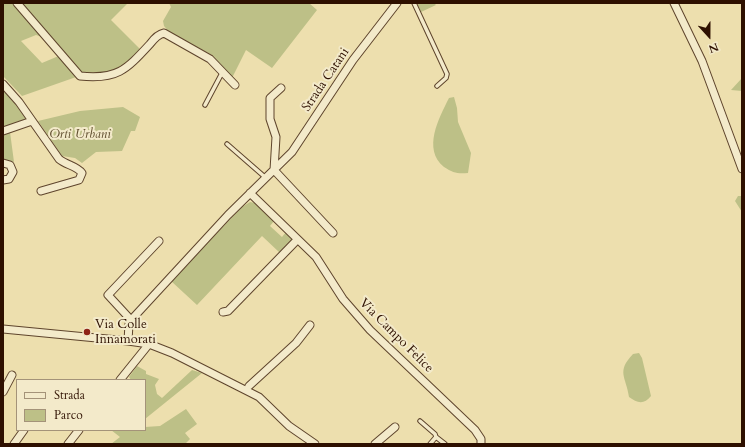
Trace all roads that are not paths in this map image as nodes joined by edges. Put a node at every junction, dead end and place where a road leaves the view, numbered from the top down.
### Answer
1 (17, 3) edge
2 (397, 3) edge
3 (414, 3) edge
4 (674, 3) edge
5 (222, 73) junction
6 (3, 84) edge
7 (235, 85) dead end
8 (437, 86) dead end
9 (281, 88) dead end
10 (205, 105) dead end
11 (32, 121) junction
12 (3, 131) edge
13 (227, 144) dead end
14 (3, 163) edge
15 (742, 169) edge
16 (274, 170) junction
17 (266, 178) junction
18 (3, 180) edge
19 (41, 191) dead end
20 (250, 193) junction
21 (334, 232) dead end
22 (297, 240) junction
23 (159, 241) dead end
24 (222, 312) dead end
25 (132, 320) junction
26 (310, 325) dead end
27 (3, 329) edge
28 (128, 341) junction
29 (149, 344) junction
30 (12, 375) dead end
31 (121, 379) edge
32 (228, 381) junction
33 (249, 386) junction
34 (4, 388) edge
35 (259, 397) junction
36 (420, 421) dead end
37 (395, 428) dead end
38 (23, 431) edge
39 (78, 431) edge
40 (436, 437) junction
41 (14, 444) edge
42 (68, 444) edge
43 (315, 444) edge
44 (375, 444) edge
45 (430, 444) edge
46 (445, 444) edge
47 (481, 444) edge

1 - 5 street
2 - 16 street, Strada Catani
3 - 8 lane
4 - 15 street
5 - 7 street
5 - 10 lane
6 - 11 street
9 - 16 street
11 - 12 street
11 - 19 street
13 - 17 lane
14 - 18 street
16 - 17 street, Strada Catani
16 - 21 street
17 - 20 street, Strada Catani
20 - 22 street, Via Campo Felice
20 - 25 street, Strada Catani
22 - 24 street
22 - 47 street, Via Campo Felice
23 - 25 street
25 - 28 street
26 - 33 street
27 - 28 street
28 - 29 street
29 - 31 street
29 - 32 street
30 - 34 street
32 - 33 street
32 - 35 street
33 - 35 street
35 - 43 street
36 - 40 lane
37 - 44 street
38 - 41 street
39 - 42 street
40 - 45 lane
40 - 46 lane

